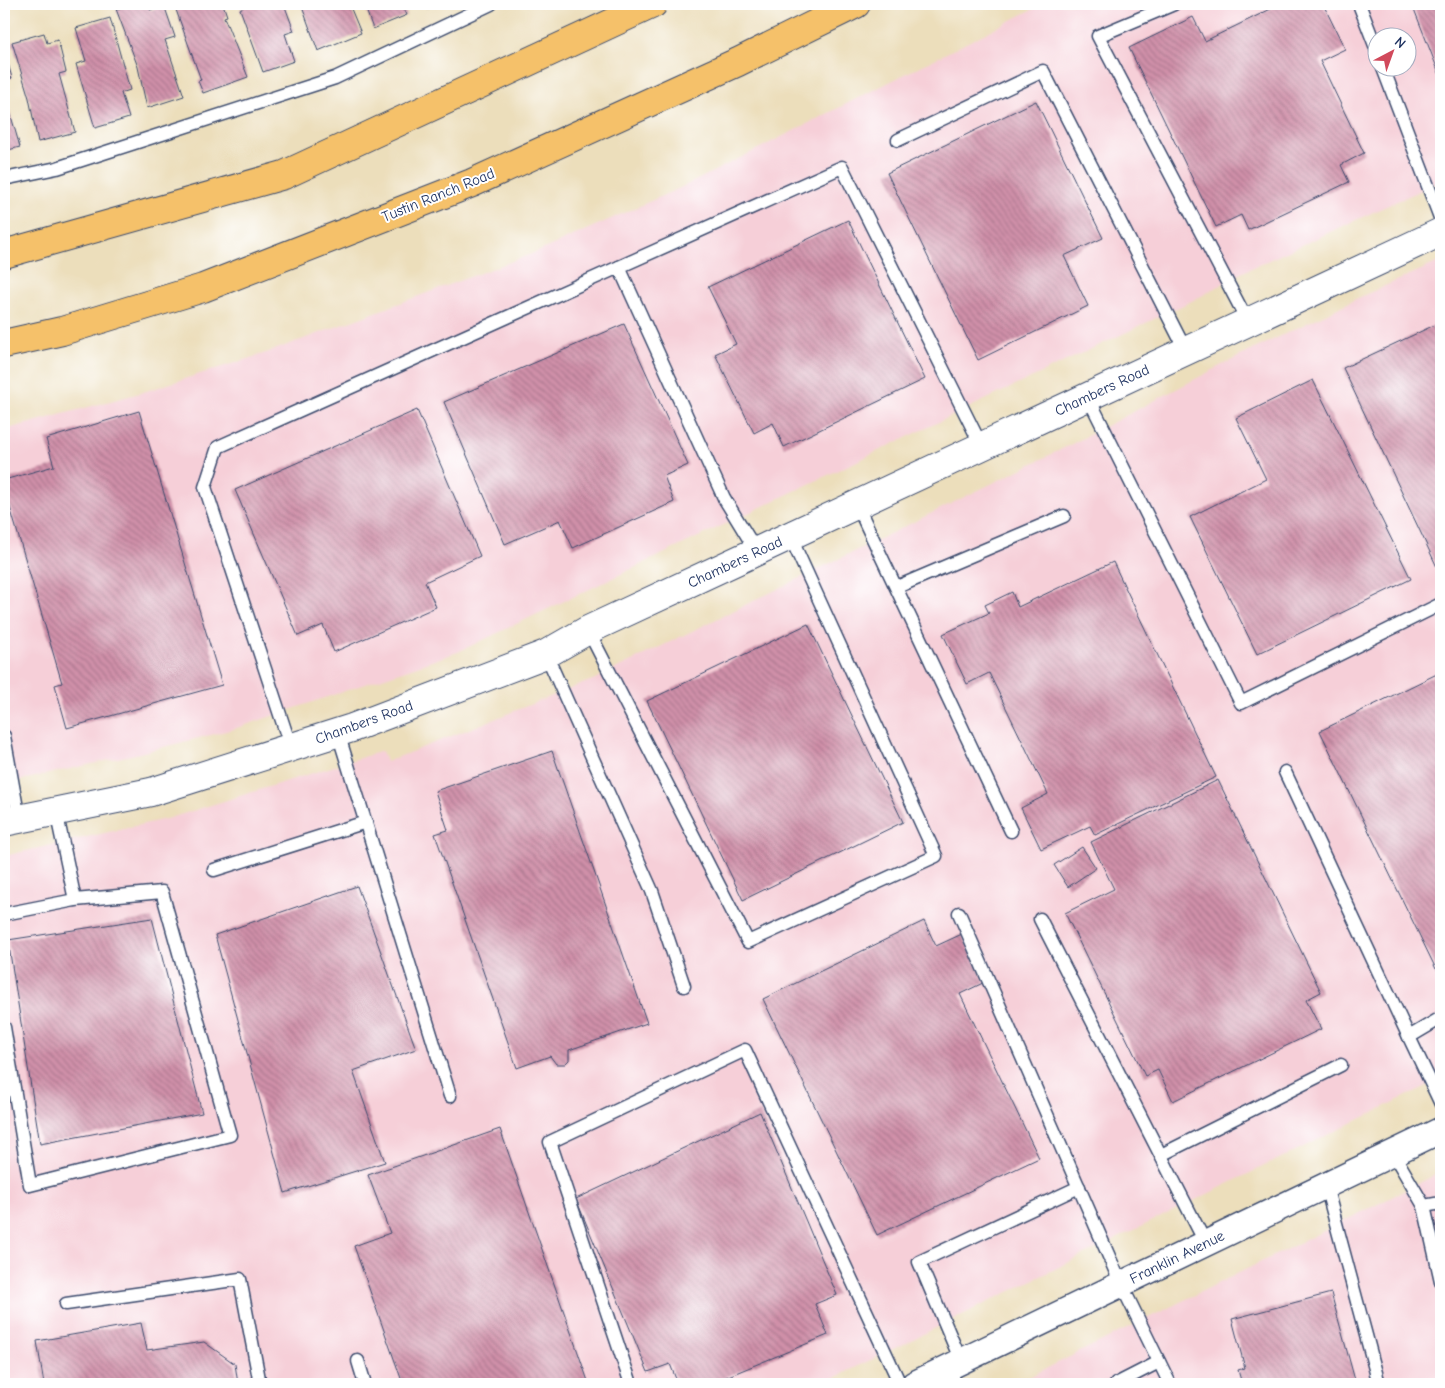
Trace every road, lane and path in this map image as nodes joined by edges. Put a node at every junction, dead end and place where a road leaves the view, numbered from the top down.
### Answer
1 (491, 4) edge
2 (653, 4) edge
3 (856, 4) edge
4 (1174, 4) edge
5 (1359, 4) edge
6 (1368, 28) edge
7 (1387, 78) edge
8 (898, 140) dead end
9 (4, 179) edge
10 (1441, 220) edge
11 (1441, 232) edge
12 (4, 254) edge
13 (619, 267) junction
14 (1248, 322) junction
15 (4, 344) edge
16 (1186, 351) junction
17 (1088, 397) junction
18 (982, 447) junction
19 (858, 504) junction
20 (1064, 516) dead end
21 (790, 536) junction
22 (757, 552) junction
23 (896, 588) junction
24 (1441, 604) edge
25 (588, 630) junction
26 (546, 654) junction
27 (338, 733) junction
28 (4, 736) edge
29 (291, 748) junction
30 (1285, 772) dead end
31 (56, 811) junction
32 (11, 820) edge
33 (366, 822) junction
34 (1011, 831) dead end
35 (214, 870) dead end
36 (75, 900) junction
37 (959, 913) dead end
38 (4, 914) edge
39 (1040, 919) dead end
40 (684, 986) dead end
41 (1441, 1018) edge
42 (4, 1027) edge
43 (1409, 1036) junction
44 (1341, 1066) dead end
45 (450, 1096) dead end
46 (1441, 1104) edge
47 (1441, 1130) edge
48 (1393, 1154) junction
49 (1161, 1155) junction
50 (1326, 1186) junction
51 (1079, 1187) junction
52 (1441, 1203) edge
53 (1424, 1206) junction
54 (1206, 1244) junction
55 (1441, 1281) edge
56 (1121, 1284) junction
57 (66, 1304) dead end
58 (358, 1361) dead end
59 (1159, 1362) junction
60 (955, 1371) edge
61 (260, 1384) edge
62 (365, 1384) edge
63 (630, 1384) edge
64 (900, 1384) edge
65 (914, 1384) edge
66 (1116, 1384) edge
67 (1170, 1384) edge
68 (1379, 1384) edge

1 - 9 lane
2 - 12 main road
3 - 15 main road, Tustin Ranch Road
4 - 14 lane
5 - 6 lane
7 - 10 lane
8 - 16 lane
11 - 14 street, Chambers Road
13 - 18 lane
13 - 22 lane
13 - 29 lane
14 - 16 street, Chambers Road
16 - 17 street, Chambers Road
17 - 18 street, Chambers Road
17 - 24 lane
18 - 19 street, Chambers Road
19 - 21 street, Chambers Road
19 - 23 lane
20 - 23 lane
21 - 22 street, Chambers Road
21 - 25 lane
22 - 25 street, Chambers Road
23 - 34 lane
25 - 26 street, Chambers Road
26 - 27 street, Chambers Road
26 - 40 lane
27 - 29 street, Chambers Road
27 - 33 lane
28 - 32 lane
29 - 31 street, Chambers Road
30 - 43 lane
31 - 32 street, Chambers Road
31 - 36 lane
33 - 35 lane
33 - 45 lane
36 - 38 lane
36 - 42 lane
37 - 51 lane
39 - 49 lane
41 - 43 lane
43 - 46 lane
44 - 49 lane
47 - 48 street, Franklin Avenue
48 - 50 street, Franklin Avenue
48 - 53 lane
49 - 54 lane
50 - 54 street, Franklin Avenue
50 - 68 lane
51 - 56 lane
51 - 60 lane
52 - 53 lane
53 - 55 lane
54 - 56 street, Franklin Avenue
56 - 59 lane
56 - 60 street, Franklin Avenue
57 - 61 lane
58 - 62 lane
59 - 66 lane
59 - 67 lane
60 - 65 street, Franklin Avenue
63 - 64 lane

